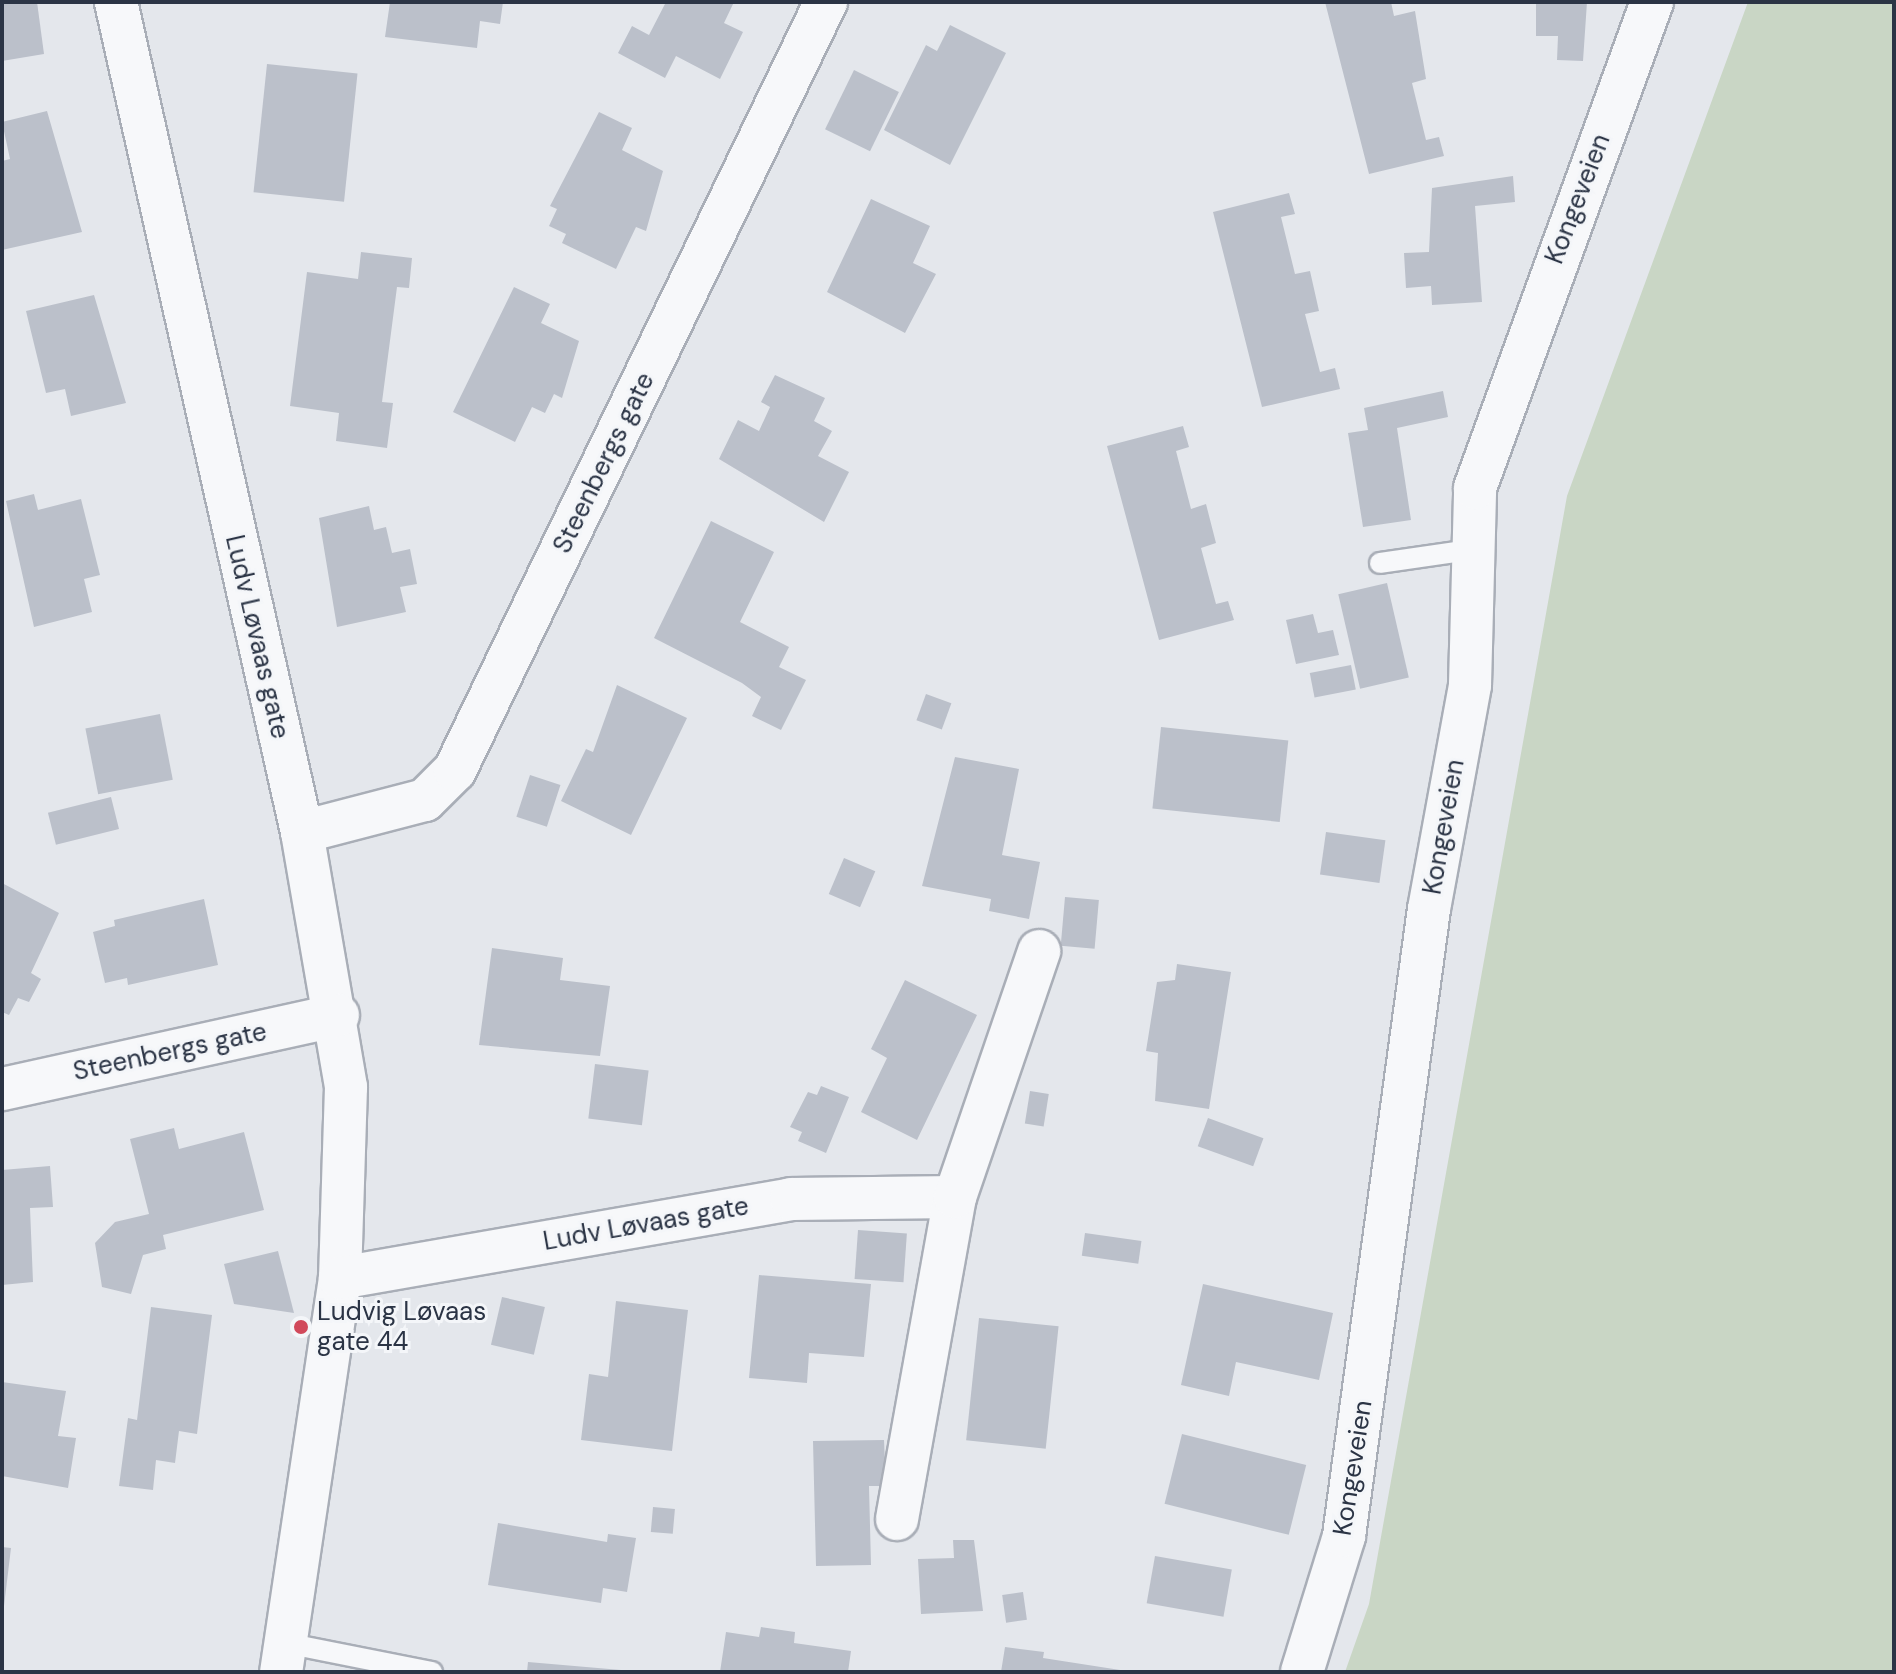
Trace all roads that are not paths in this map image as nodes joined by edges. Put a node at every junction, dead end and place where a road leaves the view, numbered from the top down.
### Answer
1 (116, 2) edge
2 (826, 2) edge
3 (1652, 2) edge
4 (1469, 550) junction
5 (1380, 563) dead end
6 (302, 832) junction
7 (1039, 951) dead end
8 (338, 1015) junction
9 (2, 1089) edge
10 (955, 1197) junction
11 (340, 1278) junction
12 (897, 1519) dead end
13 (283, 1657) edge
14 (432, 1672) edge
15 (1302, 1672) edge

1 - 6 street, Ludv Løvaas gate
2 - 6 street, Steenbergs gate
3 - 4 street, Kongeveien
4 - 5 lane
4 - 15 street, Kongeveien
6 - 8 street, Ludv Løvaas gate
7 - 10 street
8 - 9 street, Steenbergs gate
8 - 11 street, Ludv Løvaas gate
10 - 11 street, Ludv Løvaas gate
10 - 12 street
11 - 13 street, Ludv Løvaas gate
13 - 14 lane, Ludv Løvaas gate

